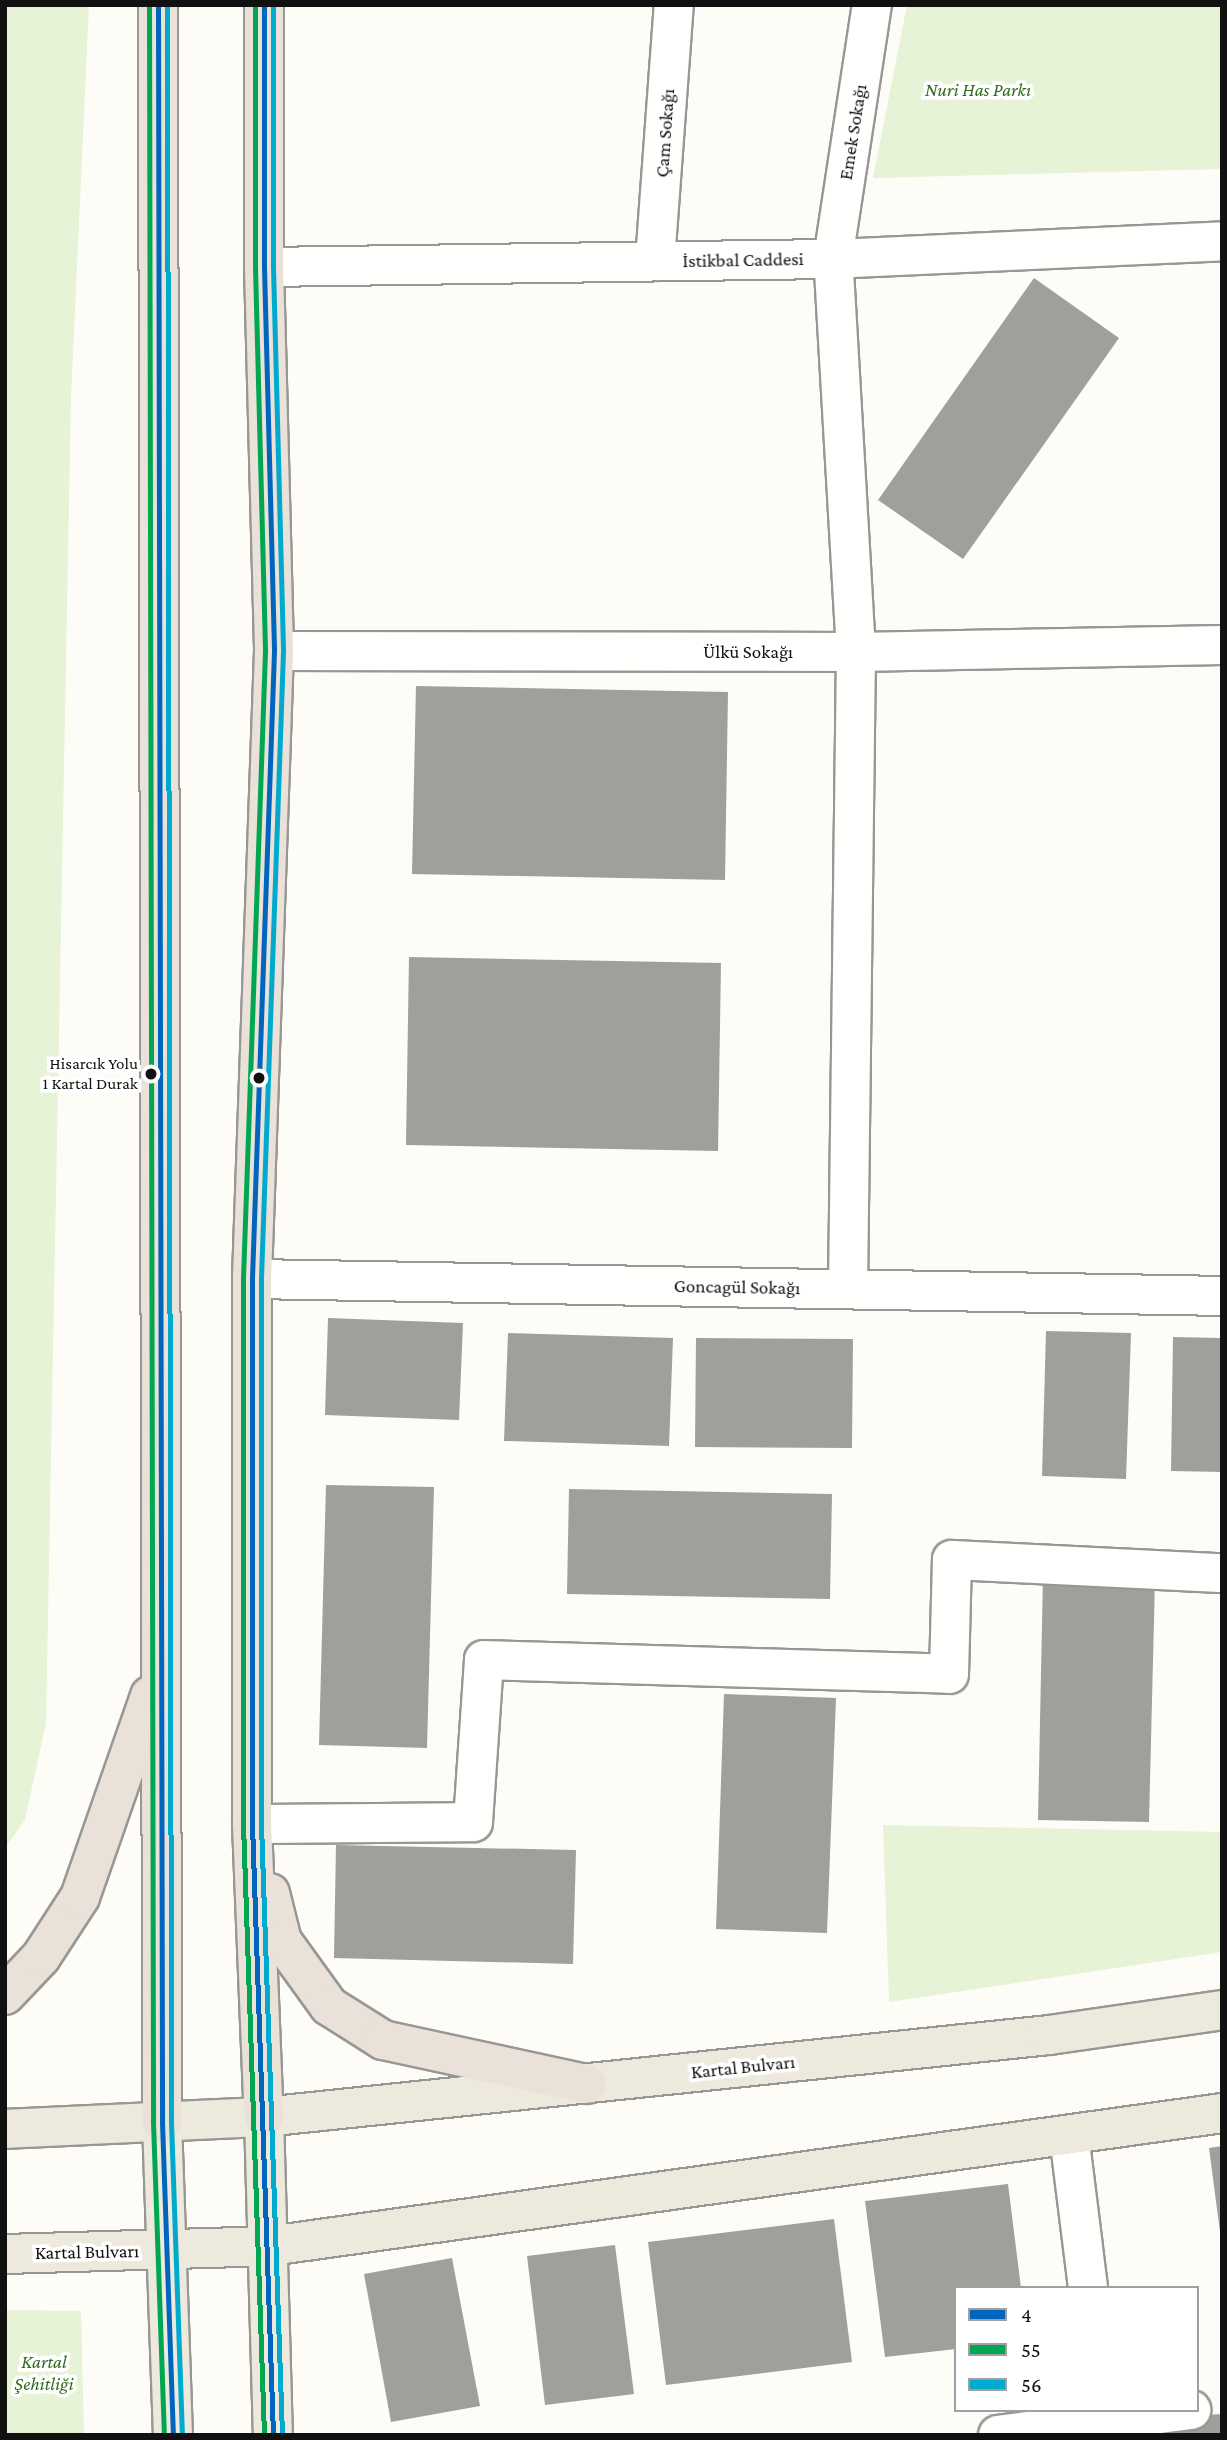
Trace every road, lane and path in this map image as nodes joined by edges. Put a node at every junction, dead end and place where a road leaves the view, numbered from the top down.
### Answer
1 (158, 5) edge
2 (264, 5) edge
3 (674, 5) edge
4 (872, 5) edge
5 (1222, 241) edge
6 (833, 259) junction
7 (655, 261) junction
8 (264, 267) junction
9 (1222, 645) edge
10 (274, 651) junction
11 (856, 652) junction
12 (252, 1279) junction
13 (848, 1289) junction
14 (1222, 1296) edge
15 (1222, 1573) edge
16 (161, 1664) junction
17 (252, 1824) junction
18 (5, 1995) edge
19 (1222, 2010) edge
20 (586, 2084) junction
21 (1222, 2113) edge
22 (264, 2117) junction
23 (162, 2122) junction
24 (5, 2129) edge
25 (1069, 2135) junction
26 (270, 2246) junction
27 (168, 2250) junction
28 (5, 2254) edge
29 (1088, 2286) edge
30 (1222, 2407) edge
31 (1199, 2410) edge
32 (1178, 2412) edge
33 (1105, 2422) edge
34 (173, 2435) edge
35 (273, 2435) edge
36 (998, 2435) edge

1 - 16 highway
2 - 8 highway
3 - 7 street, Çam Sokağı
4 - 6 street, Emek Sokağı
5 - 6 street, İstikbal Caddesi
6 - 7 street, İstikbal Caddesi
6 - 11 street, Emek Sokağı
7 - 8 street, İstikbal Caddesi
8 - 10 highway
9 - 11 street, Ülkü Sokağı
10 - 11 street, Ülkü Sokağı
10 - 12 highway
11 - 13 street, Emek Sokağı
12 - 13 street, Goncagül Sokağı
12 - 17 highway
13 - 14 street, Goncagül Sokağı
15 - 17 street
16 - 18 highway
16 - 23 highway
17 - 20 highway
17 - 22 highway
19 - 20 main road, Kartal Bulvarı
20 - 22 main road, Kartal Bulvarı
21 - 25 main road
22 - 23 main road, Kartal Bulvarı
22 - 26 main road
23 - 24 main road
23 - 27 main road
25 - 26 main road
25 - 29 street
26 - 27 main road, Kartal Bulvarı
26 - 35 main road
27 - 28 main road, Kartal Bulvarı
27 - 34 main road
30 - 31 street
32 - 33 street
33 - 36 street

